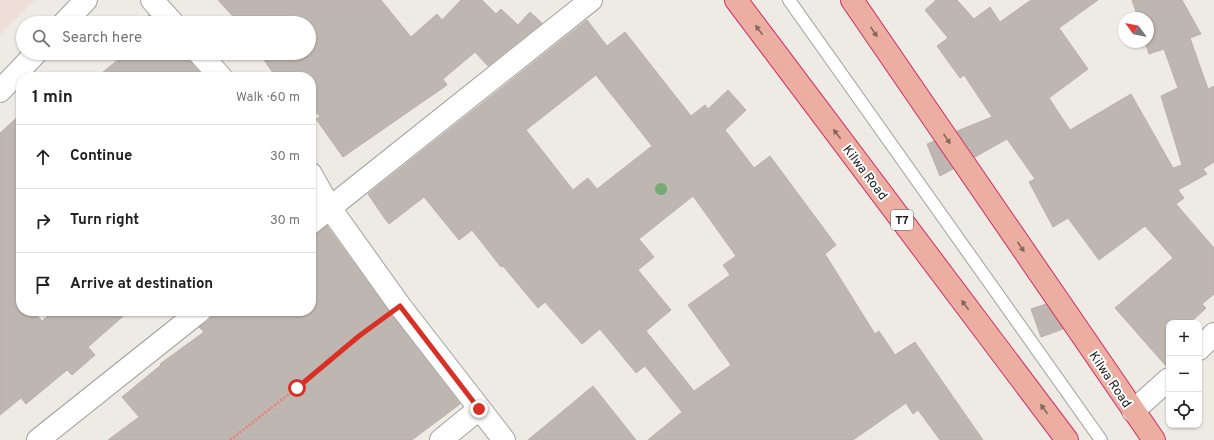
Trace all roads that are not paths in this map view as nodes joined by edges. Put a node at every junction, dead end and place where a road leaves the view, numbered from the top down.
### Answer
1 (86, 0) edge
2 (152, 0) edge
3 (591, 0) edge
4 (736, 0) edge
5 (789, 0) edge
6 (852, 0) edge
7 (71, 16) edge
8 (167, 16) edge
9 (29, 60) edge
10 (205, 60) edge
11 (18, 72) edge
12 (216, 72) edge
13 (16, 74) edge
14 (0, 91) edge
15 (316, 183) edge
16 (330, 208) junction
17 (316, 219) edge
18 (194, 316) edge
19 (1214, 334) edge
20 (1202, 346) edge
21 (1166, 382) edge
22 (479, 409) junction
23 (1133, 411) junction
24 (38, 440) edge
25 (441, 440) edge
26 (504, 440) edge
27 (1067, 440) edge
28 (1102, 440) edge
29 (1154, 440) edge

1 - 7 street
2 - 8 street
3 - 16 street
27 -> 4 highway, Kilwa Road / T7
5 - 28 lane
6 -> 23 highway, Kilwa Road
9 - 11 street
10 - 12 street
13 - 14 street
15 - 16 street
16 - 17 street
16 - 22 street
18 - 24 street
19 - 20 street
21 - 23 street
22 - 25 street
22 - 26 street
23 - 29 highway, Kilwa Road

